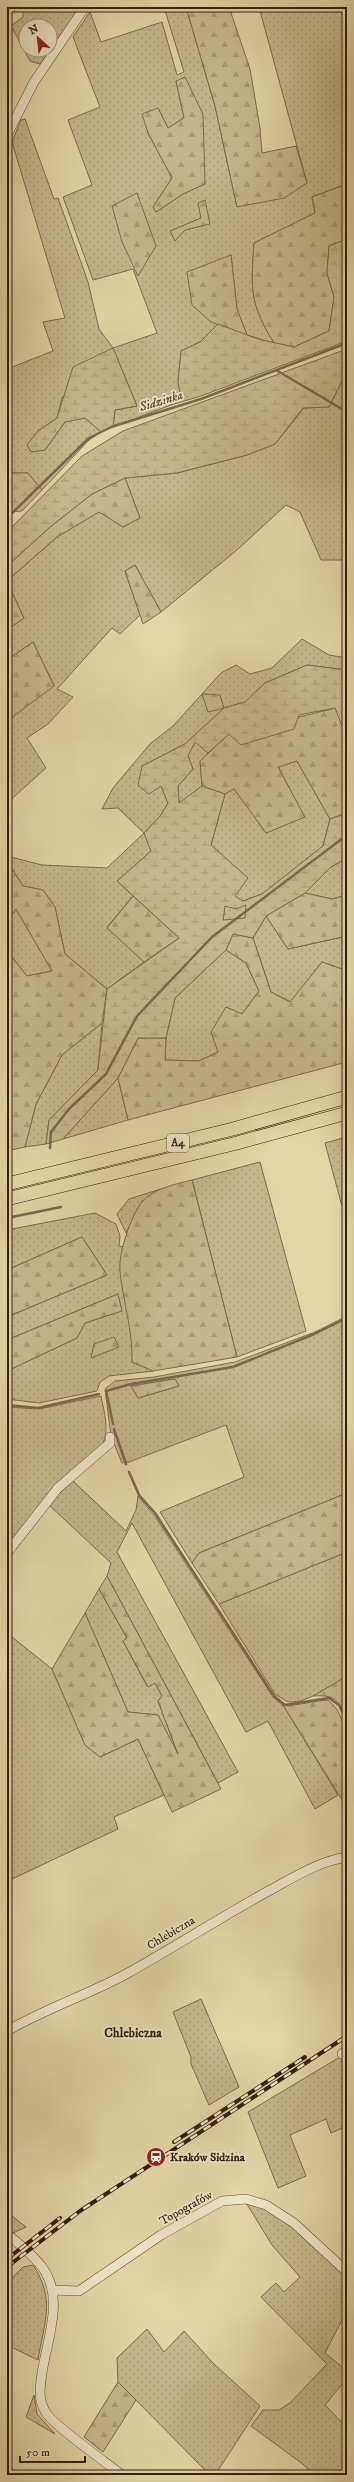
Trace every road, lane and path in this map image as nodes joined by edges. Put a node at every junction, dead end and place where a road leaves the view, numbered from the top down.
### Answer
1 (85, 7) edge
2 (7, 136) edge
3 (347, 1098) edge
4 (347, 1113) edge
5 (7, 1184) edge
6 (7, 1199) edge
7 (110, 1437) dead end
8 (7, 1553) edge
9 (347, 1857) edge
10 (7, 2031) edge
11 (7, 2234) edge
12 (347, 2272) edge
13 (52, 2290) junction
14 (122, 2475) edge

1 - 2 street
3 - 5 highway, A4
4 - 6 highway, A4
7 - 8 street
9 - 10 street, Chlebiczna
11 - 13 street
12 - 13 street, Topografów
13 - 14 street

